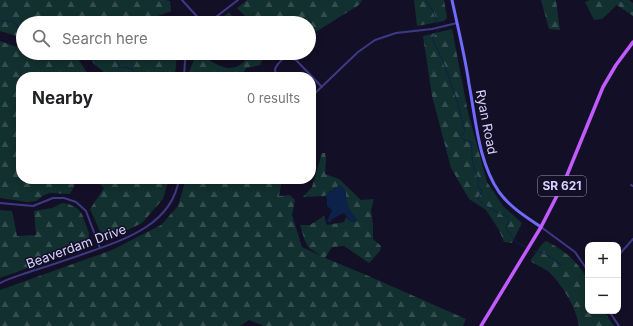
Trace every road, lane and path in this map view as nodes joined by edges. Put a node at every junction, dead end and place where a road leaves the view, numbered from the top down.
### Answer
1 (182, 0) edge
2 (238, 0) edge
3 (452, 0) edge
4 (197, 16) edge
5 (217, 16) edge
6 (457, 23) junction
7 (633, 42) edge
8 (185, 60) edge
9 (281, 60) edge
10 (296, 60) edge
11 (184, 72) edge
12 (275, 72) edge
13 (308, 72) edge
14 (316, 81) edge
15 (322, 87) junction
16 (316, 92) edge
17 (177, 184) edge
18 (0, 203) edge
19 (541, 227) junction
20 (633, 239) edge
21 (100, 248) junction
22 (621, 253) edge
23 (585, 266) edge
24 (0, 283) edge
25 (611, 314) edge
26 (481, 326) edge
27 (619, 326) edge

1 - 4 street
2 - 5 street
3 - 6 main road, Ryan Road
6 - 15 street
6 - 19 main road, Ryan Road
7 - 19 main road, SR 621
8 - 11 street
9 - 12 street
10 - 13 street
14 - 15 street
15 - 16 street
17 - 21 street, Beaverdam Drive
18 - 21 street
19 - 23 street
19 - 26 main road, SR 621
20 - 22 street
21 - 24 street, Beaverdam Drive
25 - 27 street

